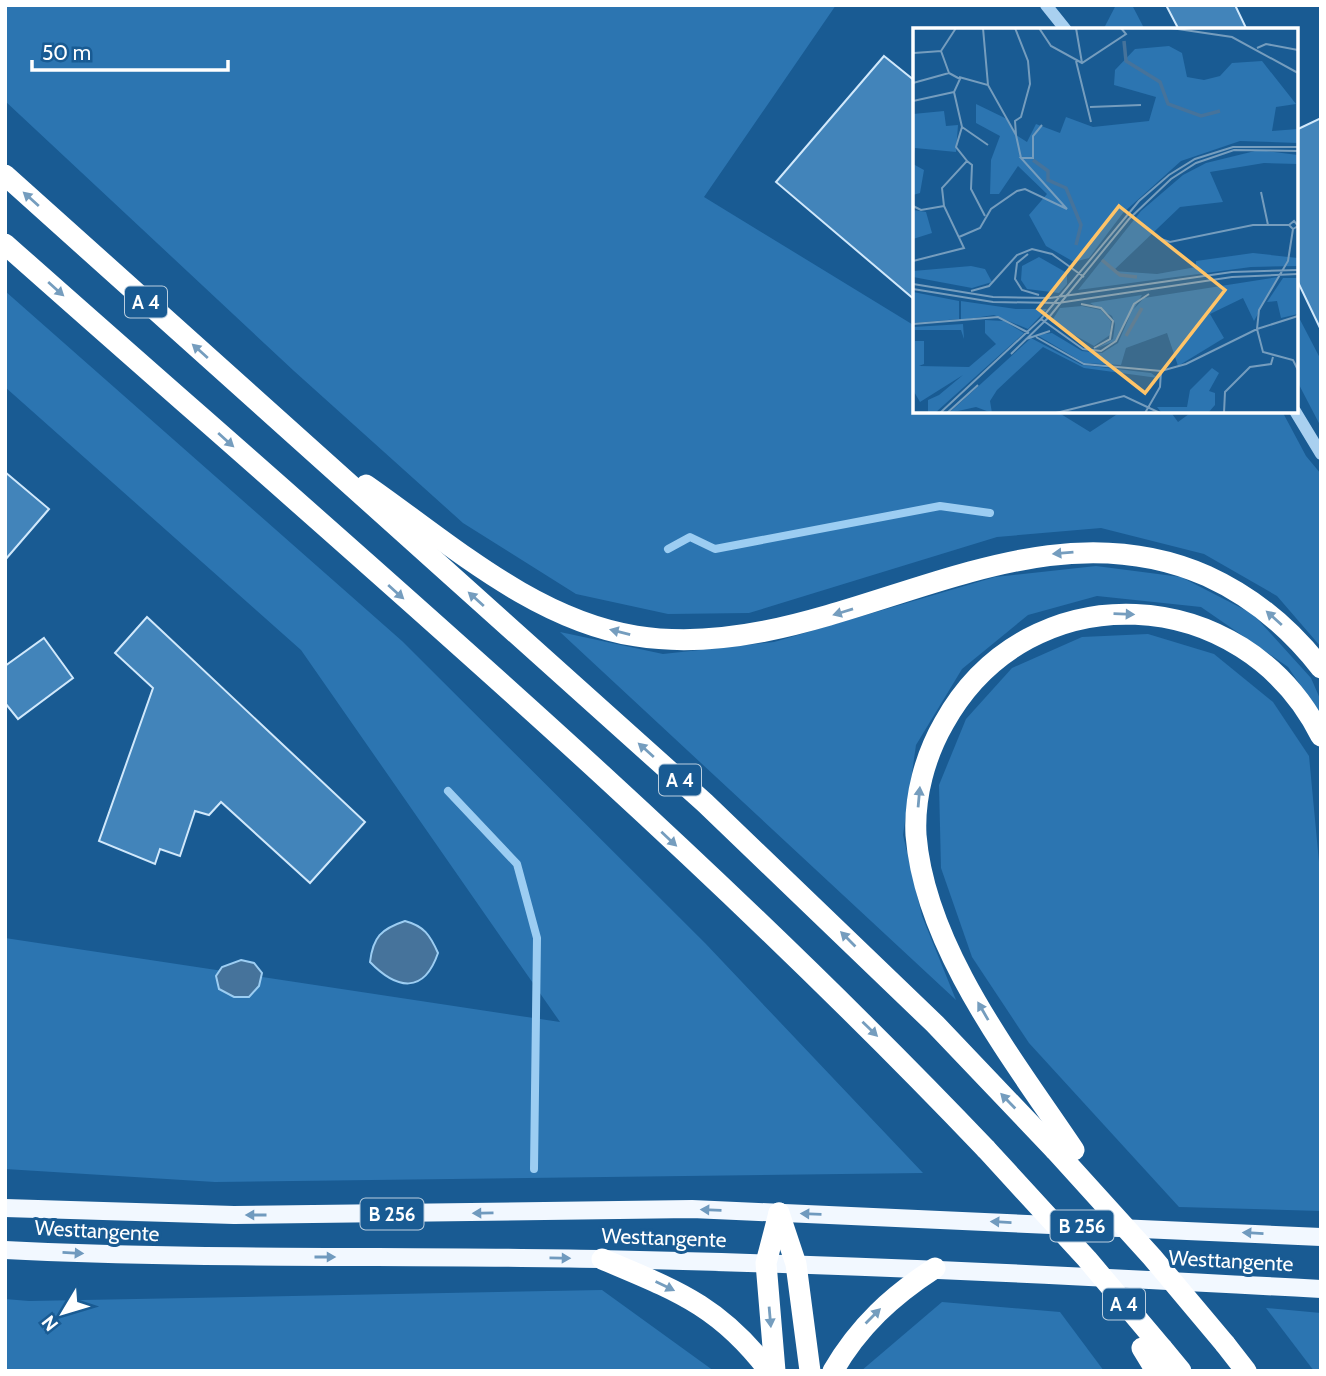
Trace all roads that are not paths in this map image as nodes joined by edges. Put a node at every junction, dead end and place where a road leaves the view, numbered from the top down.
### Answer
1 (1047, 6) edge
2 (1064, 28) edge
3 (5, 175) edge
4 (5, 244) edge
5 (1296, 413) edge
6 (287, 429) junction
7 (1321, 454) edge
8 (1321, 668) edge
9 (1321, 736) edge
10 (1065, 1150) junction
11 (5, 1208) edge
12 (779, 1213) junction
13 (1321, 1237) edge
14 (5, 1250) edge
15 (602, 1259) junction
16 (766, 1263) junction
17 (796, 1264) junction
18 (935, 1268) junction
19 (1321, 1289) edge
20 (1152, 1348) junction
21 (769, 1371) edge
22 (775, 1371) edge
23 (810, 1371) edge
24 (833, 1371) edge
25 (1156, 1371) edge
26 (1181, 1371) edge
27 (1246, 1371) edge

1 - 2 street
6 -> 3 highway, A 4
4 -> 20 highway, A 4, bridge
5 - 7 street
8 -> 6 highway
10 -> 6 highway, A 4
10 -> 9 highway
10 - 27 highway, A 4, bridge
12 -> 11 main road, Westtangente / B 256
13 -> 12 main road, Westtangente / B 256
12 - 16 highway
12 - 17 highway
14 -> 15 main road, Westtangente / B 256
15 - 16 main road, Westtangente / B 256
15 -> 21 highway
16 - 17 main road, Westtangente / B 256
16 -> 22 highway
17 - 18 main road, Westtangente / B 256
17 - 23 highway
18 - 19 main road, Westtangente / B 256
24 -> 18 highway
20 - 25 highway
20 - 26 highway, A 4

